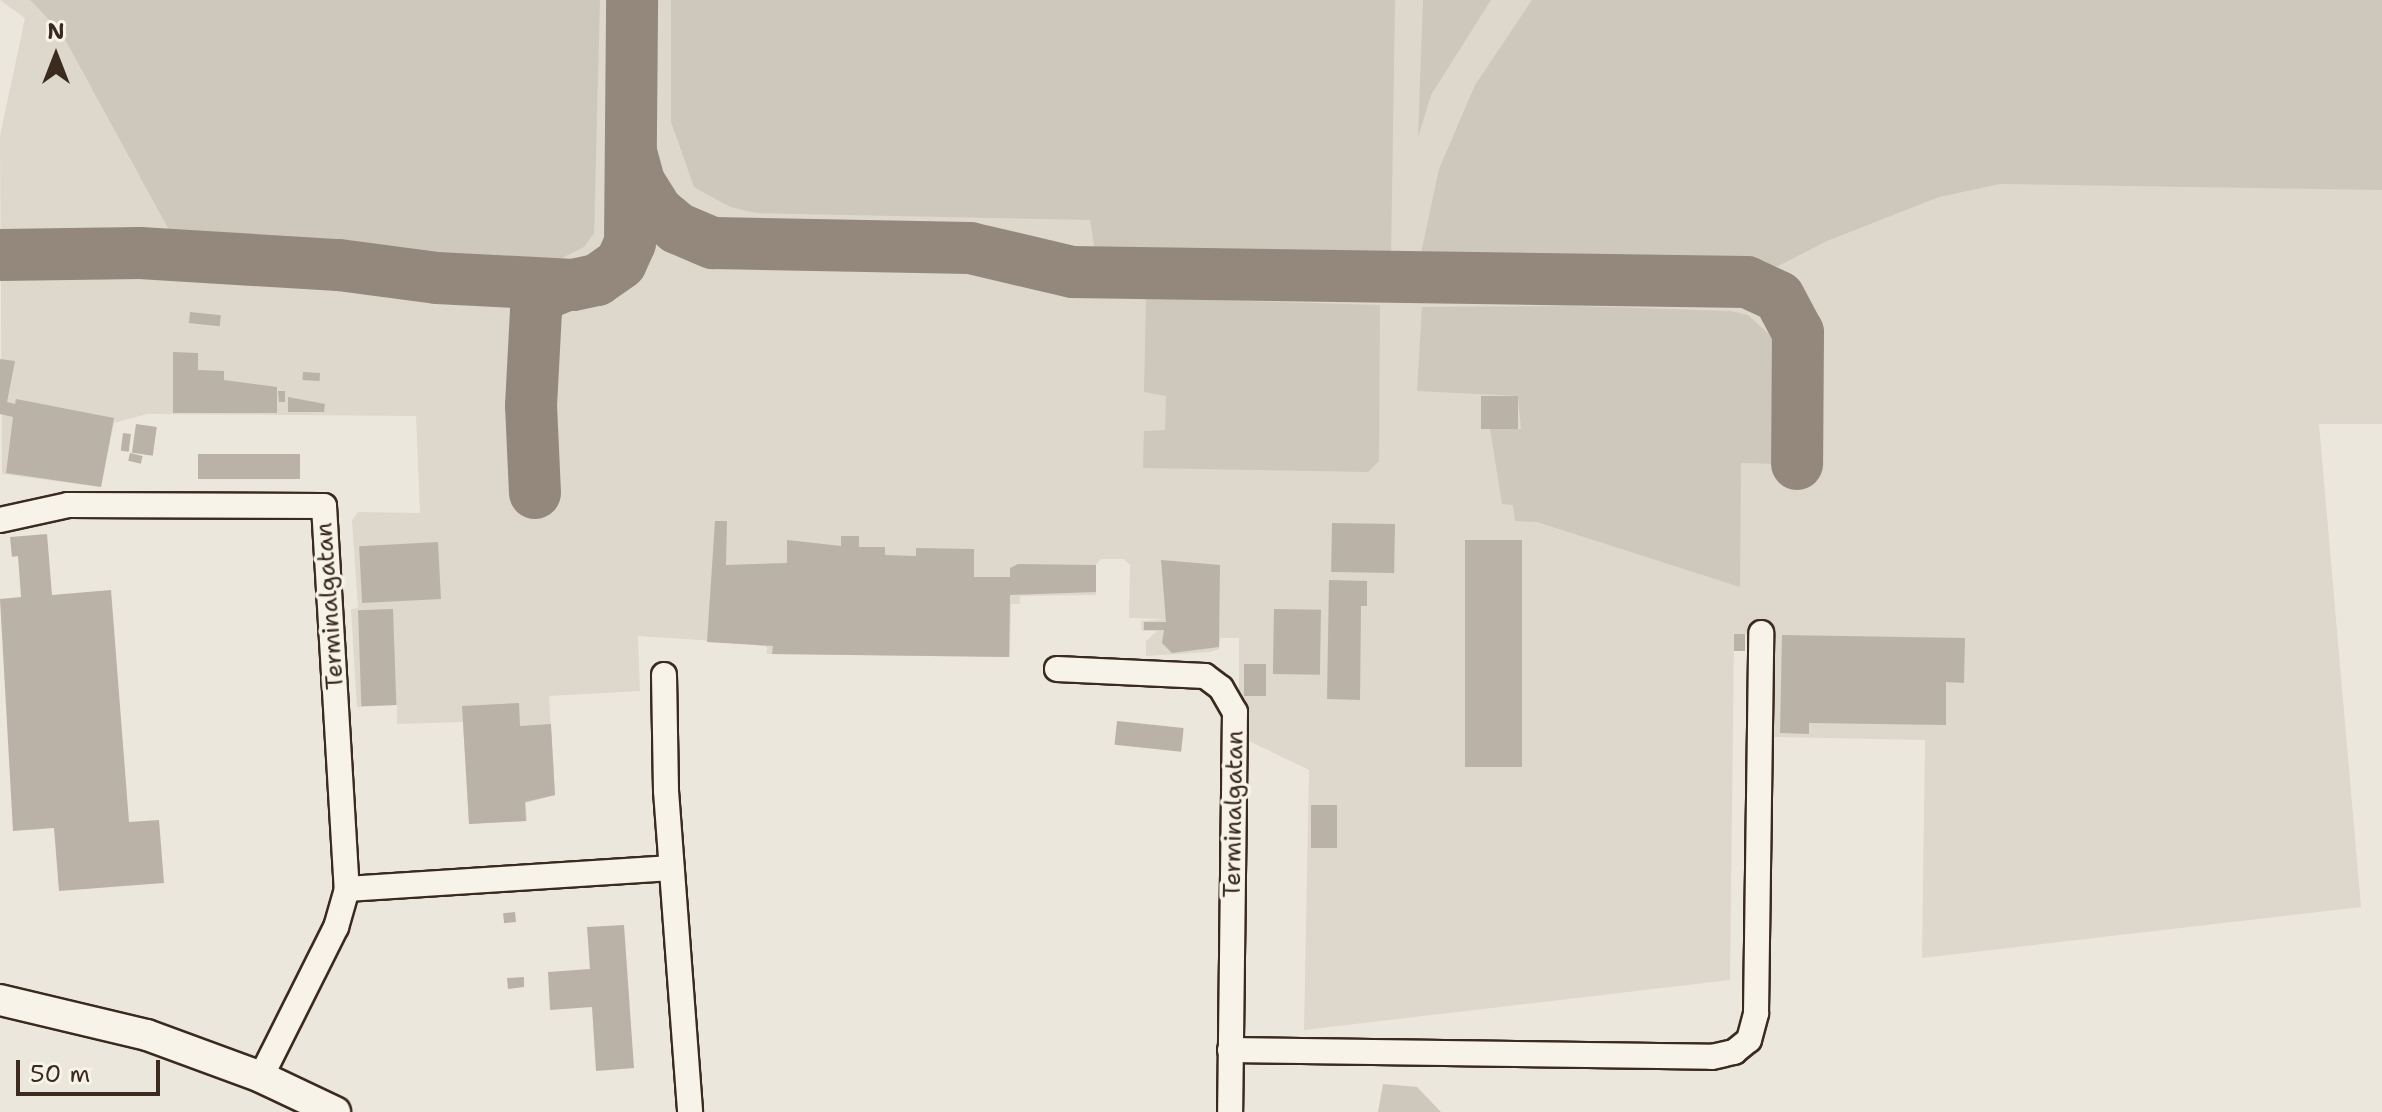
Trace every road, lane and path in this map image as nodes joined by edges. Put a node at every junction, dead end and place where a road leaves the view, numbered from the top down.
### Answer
1 (0, 520) edge
2 (1761, 633) dead end
3 (1057, 669) dead end
4 (664, 675) dead end
5 (671, 868) junction
6 (347, 889) junction
7 (0, 1000) edge
8 (1230, 1050) junction
9 (261, 1077) junction
10 (335, 1112) edge
11 (690, 1112) edge
12 (1230, 1112) edge

1 - 6 street, Terminalgatan
2 - 8 street
3 - 8 street, Terminalgatan
4 - 5 street
5 - 6 street
5 - 11 street
6 - 9 street, Terminalgatan
7 - 9 main road
8 - 12 street, Terminalgatan
9 - 10 main road

